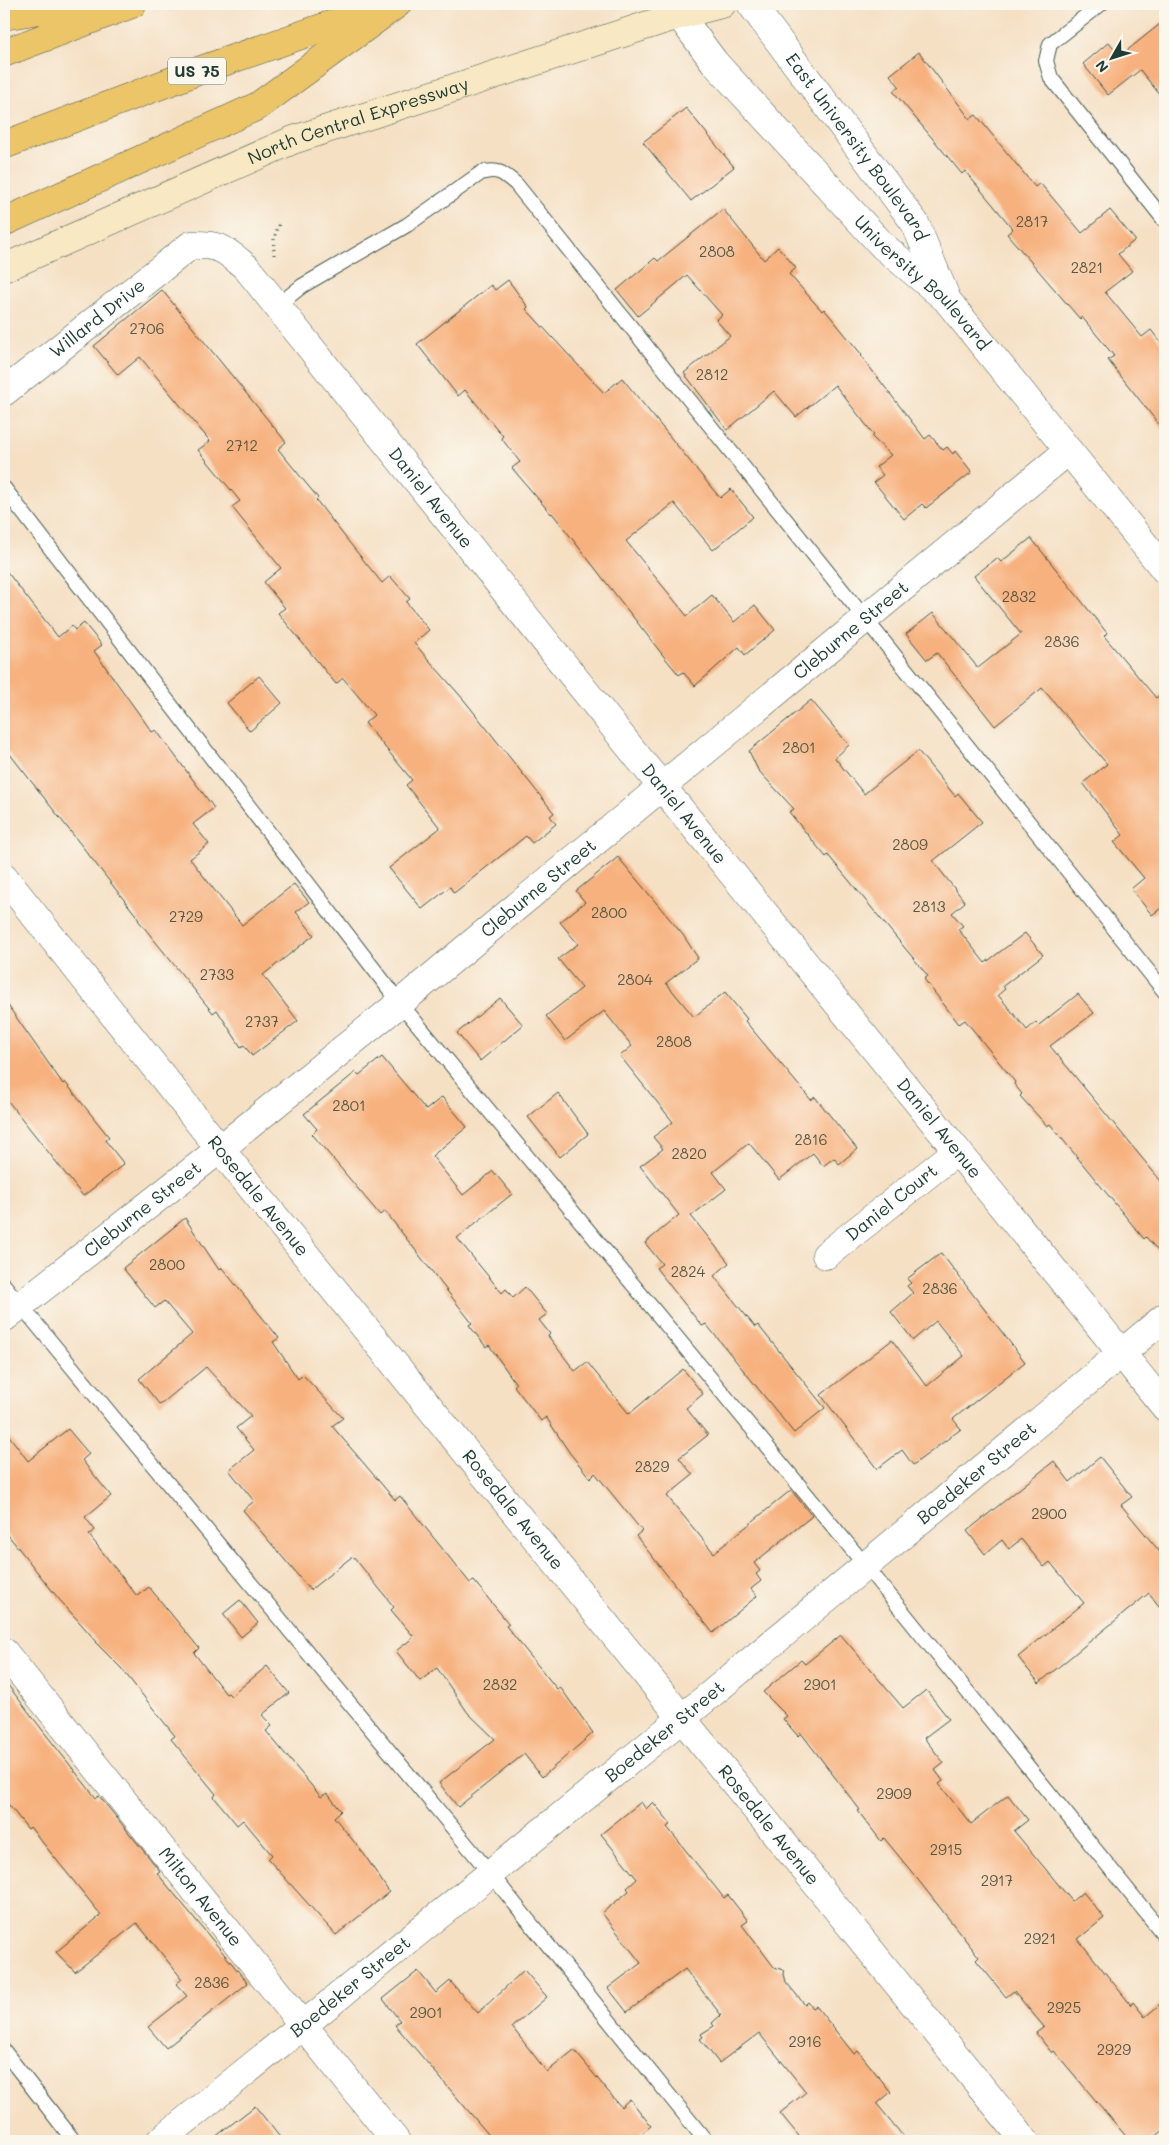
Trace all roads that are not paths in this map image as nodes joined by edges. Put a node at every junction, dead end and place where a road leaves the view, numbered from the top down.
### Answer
1 (75, 4) edge
2 (132, 4) edge
3 (393, 4) edge
4 (397, 4) edge
5 (722, 4) edge
6 (751, 4) edge
7 (1101, 4) edge
8 (675, 9) edge
9 (4, 16) edge
10 (4, 53) edge
11 (4, 145) edge
12 (1165, 221) edge
13 (4, 222) edge
14 (191, 245) joint
15 (4, 268) edge
16 (946, 299) junction
17 (278, 305) junction
18 (4, 392) edge
19 (1068, 451) junction
20 (4, 488) edge
21 (1165, 570) edge
22 (866, 617) junction
23 (663, 787) junction
24 (4, 877) edge
25 (1165, 992) edge
26 (400, 1003) junction
27 (220, 1149) junction
28 (956, 1151) junction
29 (826, 1255) dead end
30 (9, 1303) edge
31 (1165, 1317) edge
32 (1122, 1354) junction
33 (1165, 1407) edge
34 (865, 1565) junction
35 (4, 1652) edge
36 (681, 1719) junction
37 (490, 1873) junction
38 (1165, 1936) edge
39 (303, 2025) junction
40 (4, 2051) edge
41 (74, 2141) edge
42 (160, 2141) edge
43 (396, 2141) edge
44 (706, 2141) edge
45 (1025, 2141) edge

1 - 9 highway
2 - 10 highway
3 - 11 highway, US 75
4 - 13 highway
5 - 8 main road, North Central Expressway
6 - 16 street, East University Boulevard
7 - 12 lane
8 - 15 main road, North Central Expressway
8 - 16 street, University Boulevard
14 - 17 street, Daniel Avenue
14 - 18 street, Willard Drive
16 - 19 street, University Boulevard
17 - 22 lane
17 - 23 street, Daniel Avenue
19 - 21 street, University Boulevard
19 - 22 street, Cleburne Street
20 - 26 lane
22 - 23 street, Cleburne Street
22 - 25 lane
23 - 26 street, Cleburne Street
23 - 28 street, Daniel Avenue
24 - 27 street, Rosedale Avenue
26 - 27 street, Cleburne Street
26 - 34 lane
27 - 30 street, Cleburne Street
27 - 36 street, Rosedale Avenue
28 - 29 street, Daniel Court
28 - 32 street, Daniel Avenue
30 - 37 lane
31 - 32 street, Boedeker Street
32 - 33 street, Daniel Avenue
32 - 34 street, Boedeker Street
34 - 36 street, Boedeker Street
34 - 38 lane
35 - 39 street, Milton Avenue
36 - 37 street, Boedeker Street
36 - 45 street, Rosedale Avenue
37 - 39 street, Boedeker Street
37 - 44 lane
39 - 42 street, Boedeker Street
39 - 43 street, Milton Avenue
40 - 41 lane

